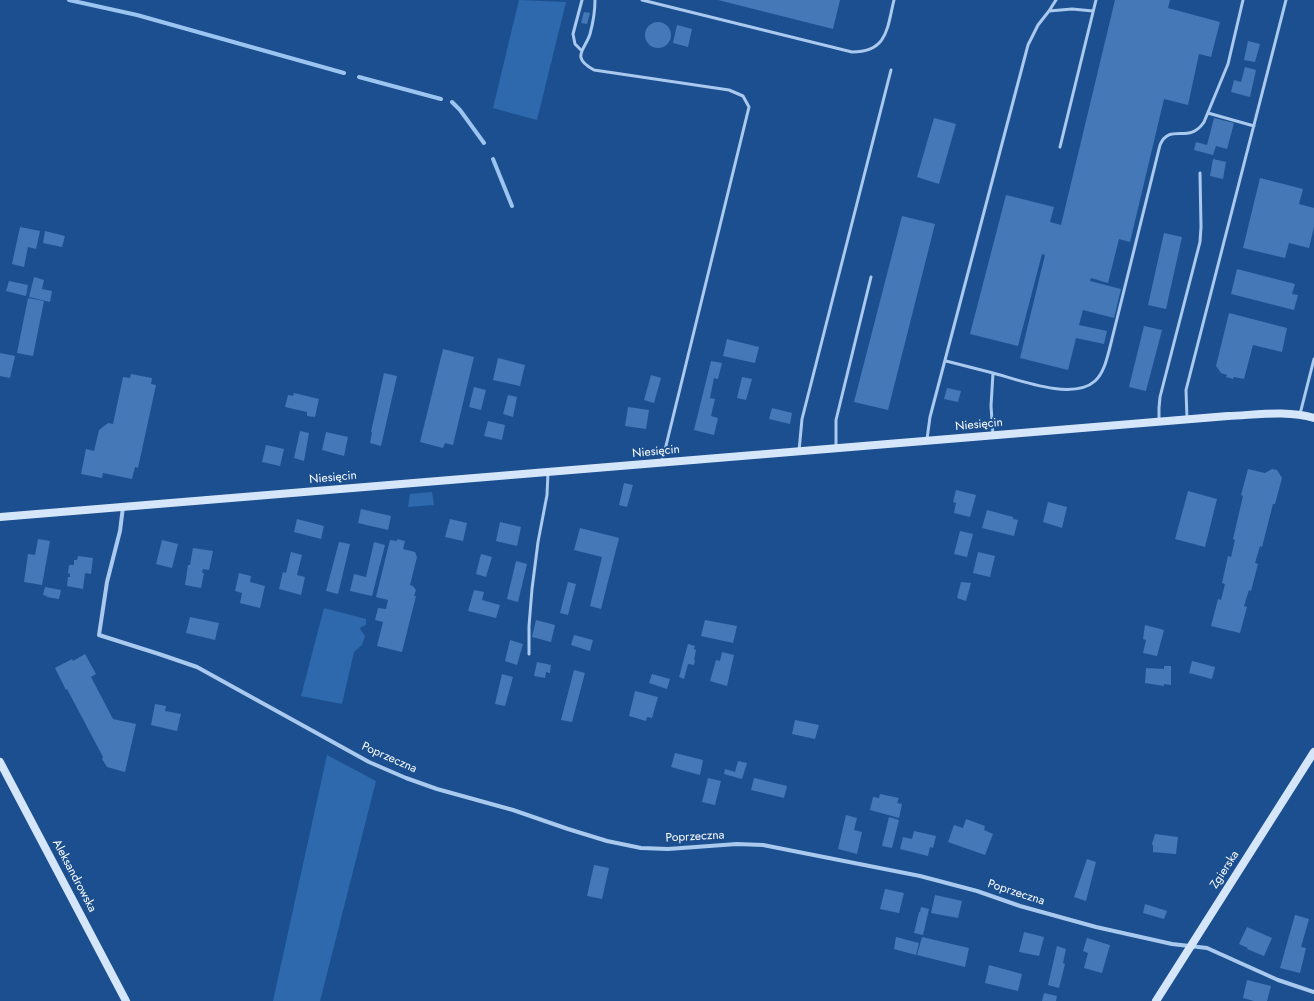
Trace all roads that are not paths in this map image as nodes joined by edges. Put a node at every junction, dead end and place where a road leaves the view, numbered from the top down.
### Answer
1 (582, 0) edge
2 (595, 0) edge
3 (642, 0) edge
4 (894, 0) edge
5 (1056, 0) edge
6 (1096, 0) edge
7 (1243, 0) edge
8 (1286, 0) edge
9 (1049, 11) junction
10 (1093, 11) junction
11 (581, 50) junction
12 (890, 70) dead end
13 (1208, 113) junction
14 (1254, 126) junction
15 (1060, 148) dead end
16 (1200, 173) dead end
17 (871, 277) dead end
18 (1314, 360) edge
19 (946, 361) junction
20 (993, 374) junction
21 (1300, 415) junction
22 (1314, 418) edge
23 (1187, 420) junction
24 (1159, 422) junction
25 (993, 436) junction
26 (926, 442) junction
27 (836, 450) junction
28 (799, 454) junction
29 (661, 464) junction
30 (548, 473) junction
31 (124, 506) junction
32 (0, 517) edge
33 (529, 654) dead end
34 (1314, 752) edge
35 (0, 762) edge
36 (1190, 946) junction
37 (1314, 992) edge
38 (126, 1001) edge
39 (1156, 1001) edge

1 - 11 lane
2 - 11 lane
3 - 4 lane
5 - 9 lane
6 - 10 lane
7 - 13 lane
8 - 14 lane
9 - 10 lane
9 - 19 lane
10 - 15 lane
11 - 29 lane
12 - 28 lane
13 - 14 lane
13 - 20 lane
14 - 23 lane
16 - 24 lane
17 - 27 lane
18 - 21 lane
19 - 20 lane
19 - 26 lane
20 - 25 lane
21 - 22 street, Niesięcin
21 - 23 street, Niesięcin
23 - 24 street, Niesięcin
24 - 25 street, Niesięcin
25 - 26 street, Niesięcin
26 - 27 street, Niesięcin
27 - 28 street, Niesięcin
28 - 29 street, Niesięcin
29 - 30 street, Niesięcin
30 - 31 street, Niesięcin
30 - 33 lane
31 - 32 street, Niesięcin
31 - 36 street, Poprzeczna
34 - 36 street, Zgierska
35 - 38 street, Aleksandrowska
36 - 37 street, Poprzeczna
36 - 39 street, Zgierska

